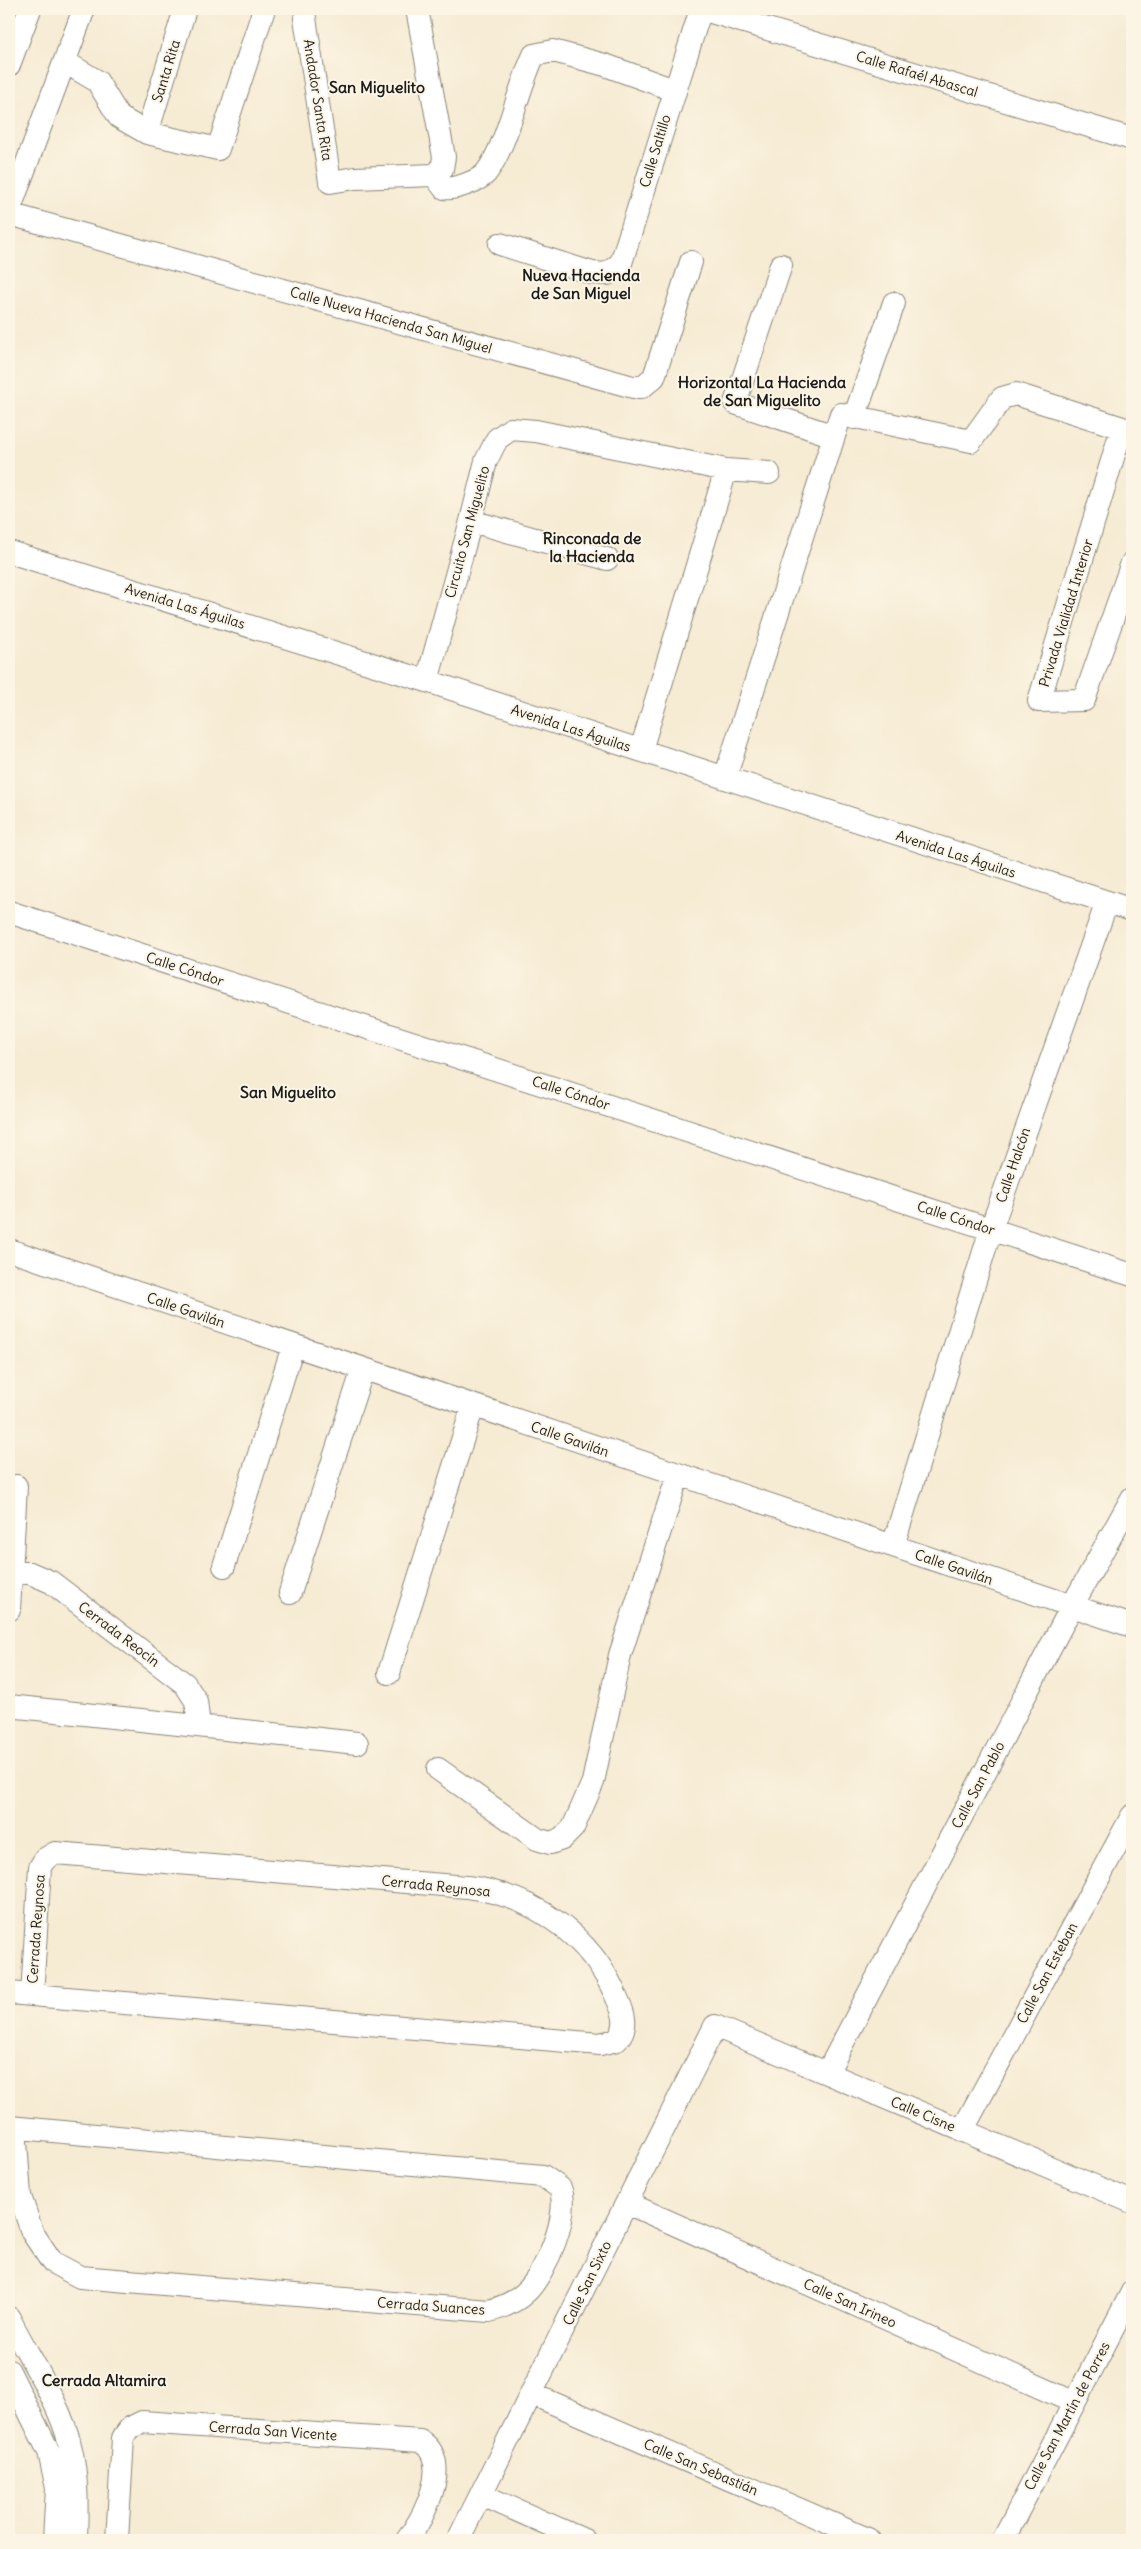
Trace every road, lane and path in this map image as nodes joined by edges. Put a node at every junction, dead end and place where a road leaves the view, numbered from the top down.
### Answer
1 (30, 9) edge
2 (84, 9) edge
3 (185, 9) edge
4 (264, 9) edge
5 (417, 9) edge
6 (701, 9) edge
7 (305, 18) dead end
8 (65, 62) junction
9 (9, 65) edge
10 (674, 90) junction
11 (147, 133) junction
12 (1132, 139) edge
13 (439, 166) junction
14 (14, 181) edge
15 (9, 212) edge
16 (500, 244) dead end
17 (691, 262) dead end
18 (781, 265) dead end
19 (894, 302) dead end
20 (854, 418) junction
21 (1127, 430) edge
22 (834, 436) junction
23 (726, 470) junction
24 (769, 473) dead end
25 (472, 521) junction
26 (9, 552) edge
27 (607, 559) dead end
28 (1132, 563) edge
29 (427, 681) junction
30 (641, 750) junction
31 (725, 778) junction
32 (1107, 902) junction
33 (1132, 910) edge
34 (9, 912) edge
35 (991, 1229) junction
36 (9, 1250) edge
37 (1132, 1275) edge
38 (293, 1346) junction
39 (363, 1369) junction
40 (474, 1406) junction
41 (678, 1475) junction
42 (16, 1486) dead end
43 (1132, 1498) edge
44 (892, 1546) junction
45 (224, 1566) dead end
46 (11, 1571) junction
47 (290, 1593) dead end
48 (1072, 1606) junction
49 (9, 1610) edge
50 (1132, 1626) edge
51 (389, 1672) dead end
52 (9, 1706) edge
53 (199, 1726) junction
54 (357, 1743) dead end
55 (438, 1769) dead end
56 (1132, 1816) edge
57 (9, 1993) edge
58 (32, 1995) junction
59 (715, 2026) joint
60 (827, 2073) junction
61 (12, 2127) edge
62 (962, 2131) junction
63 (1132, 2202) edge
64 (627, 2203) junction
65 (1132, 2292) edge
66 (9, 2318) edge
67 (9, 2371) edge
68 (532, 2394) junction
69 (1073, 2402) junction
70 (482, 2495) junction
71 (54, 2540) edge
72 (76, 2540) edge
73 (117, 2540) edge
74 (407, 2540) edge
75 (458, 2540) edge
76 (584, 2540) edge
77 (870, 2540) edge
78 (1003, 2540) edge

1 - 9 street
2 - 8 street
3 - 11 street, Santa Rita
4 - 11 street
5 - 13 street
6 - 10 street, Calle Saltillo
6 - 12 street, Calle Rafaél Abascal
7 - 13 street, Andador Santa Rita
8 - 11 street
8 - 14 street
10 - 13 street
10 - 16 street, Calle Saltillo
14 - 15 street
15 - 17 street, Calle Nueva Hacienda San Miguel
18 - 22 street
19 - 20 street
20 - 21 street, Privada Vialidad Interior
20 - 22 street
21 - 28 street, Privada Vialidad Interior
22 - 31 street
23 - 24 street, Circuito San Miguelito
23 - 25 street, Circuito San Miguelito
23 - 30 street
25 - 27 street
25 - 29 street, Circuito San Miguelito
26 - 29 street, Avenida Las Águilas
29 - 30 street, Avenida Las Águilas
30 - 31 street, Avenida Las Águilas
31 - 32 street, Avenida Las Águilas
32 - 33 street, Avenida Las Águilas
32 - 35 street, Calle Halcón
34 - 35 street, Calle Cóndor
35 - 37 street, Calle Cóndor
35 - 44 street, Calle Halcón
36 - 38 street, Calle Gavilán
38 - 39 street, Calle Gavilán
38 - 45 street
39 - 40 street, Calle Gavilán
39 - 47 street
40 - 41 street, Calle Gavilán
40 - 51 street
41 - 44 street, Calle Gavilán
41 - 55 street
42 - 46 street
43 - 48 street, Calle San Pablo
44 - 48 street, Calle Gavilán
46 - 49 street
46 - 53 street, Cerrada Reocín
48 - 50 street, Calle Gavilán
48 - 60 street, Calle San Pablo
52 - 53 street
53 - 54 street
56 - 62 street, Calle San Esteban
57 - 58 street, Cerrada Reynosa
58 - 58 street, Cerrada Reynosa
59 - 60 street, Calle Cisne
59 - 64 street, Calle San Sixto
60 - 62 street, Calle Cisne
61 - 61 street, Cerrada Suances
62 - 63 street, Calle Cisne
64 - 68 street, Calle San Sixto
64 - 69 street, Calle San Irineo
65 - 69 street, Calle San Martín de Porres
66 - 72 street
67 - 71 street
68 - 70 street, Calle San Sixto
68 - 77 street, Calle San Sebastián
69 - 78 street, Calle San Martín de Porres
70 - 75 street, Calle San Sixto
70 - 76 street
73 - 74 street, Cerrada San Vicente

